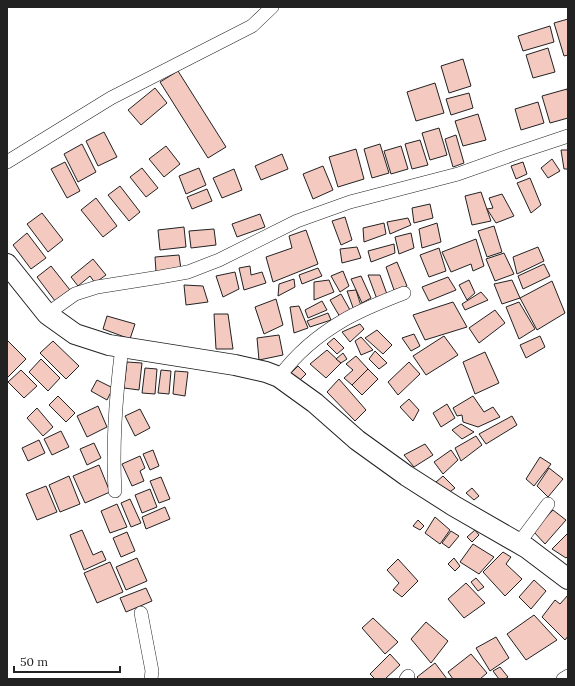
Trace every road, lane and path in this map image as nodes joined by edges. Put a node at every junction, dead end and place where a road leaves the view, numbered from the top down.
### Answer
1 (272, 7) edge
2 (568, 136) edge
3 (7, 162) edge
4 (7, 264) edge
5 (404, 293) dead end
6 (46, 314) junction
7 (122, 346) junction
8 (279, 377) junction
9 (115, 490) dead end
10 (548, 504) dead end
11 (519, 543) junction
12 (568, 579) edge
13 (141, 613) dead end
14 (568, 676) edge
15 (151, 679) edge
16 (563, 679) edge

1 - 3 street
2 - 6 street
4 - 6 main road
5 - 8 street
6 - 7 main road
7 - 8 main road
7 - 9 street
8 - 11 main road
10 - 11 street
11 - 12 main road
13 - 15 street
14 - 16 street

